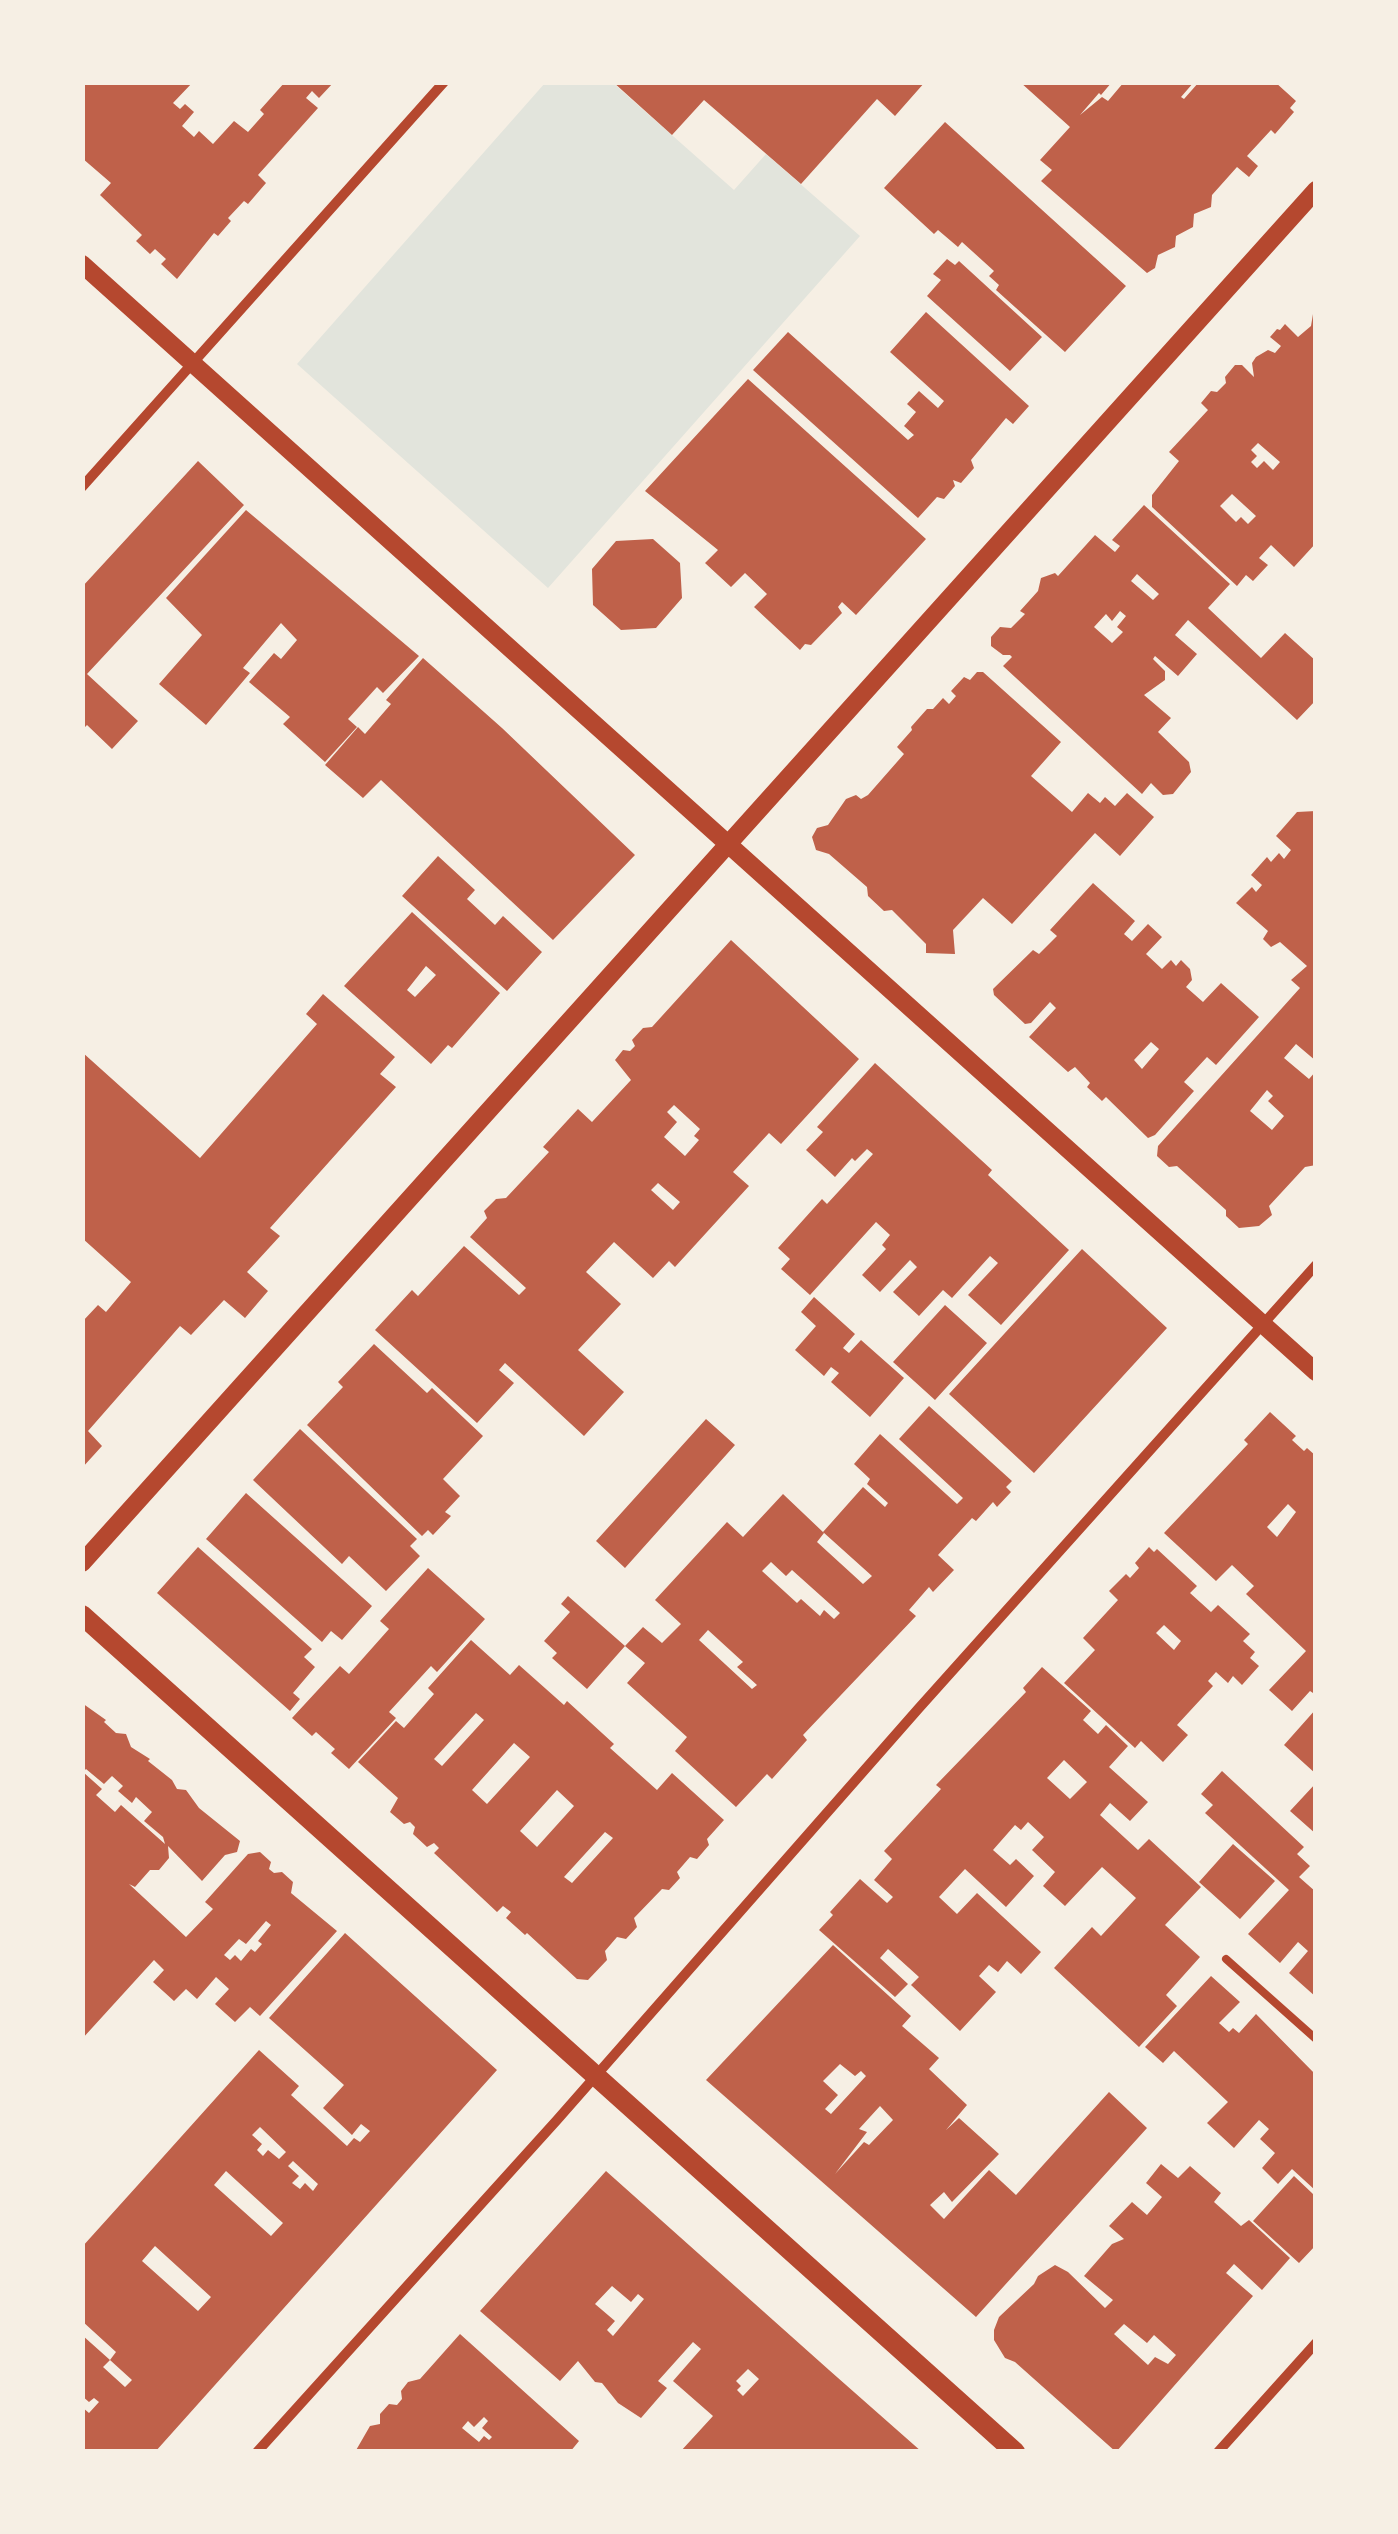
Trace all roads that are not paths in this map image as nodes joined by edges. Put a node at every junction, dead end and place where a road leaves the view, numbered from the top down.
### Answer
1 (444, 82) edge
2 (1316, 190) edge
3 (82, 264) edge
4 (192, 362) junction
5 (82, 487) edge
6 (728, 844) junction
7 (1316, 1266) edge
8 (1262, 1325) junction
9 (1316, 1372) edge
10 (82, 1563) edge
11 (82, 1616) edge
12 (1226, 1959) dead end
13 (1316, 2039) edge
14 (595, 2075) junction
15 (1316, 2343) edge
16 (257, 2452) edge
17 (1015, 2452) edge
18 (1218, 2452) edge

1 - 4 street
2 - 6 street
3 - 4 street
4 - 5 street
4 - 6 street
6 - 8 street
6 - 10 street
7 - 8 street
8 - 9 street
8 - 14 street
11 - 14 main road
12 - 13 lane
14 - 16 street
14 - 17 main road
15 - 18 street

